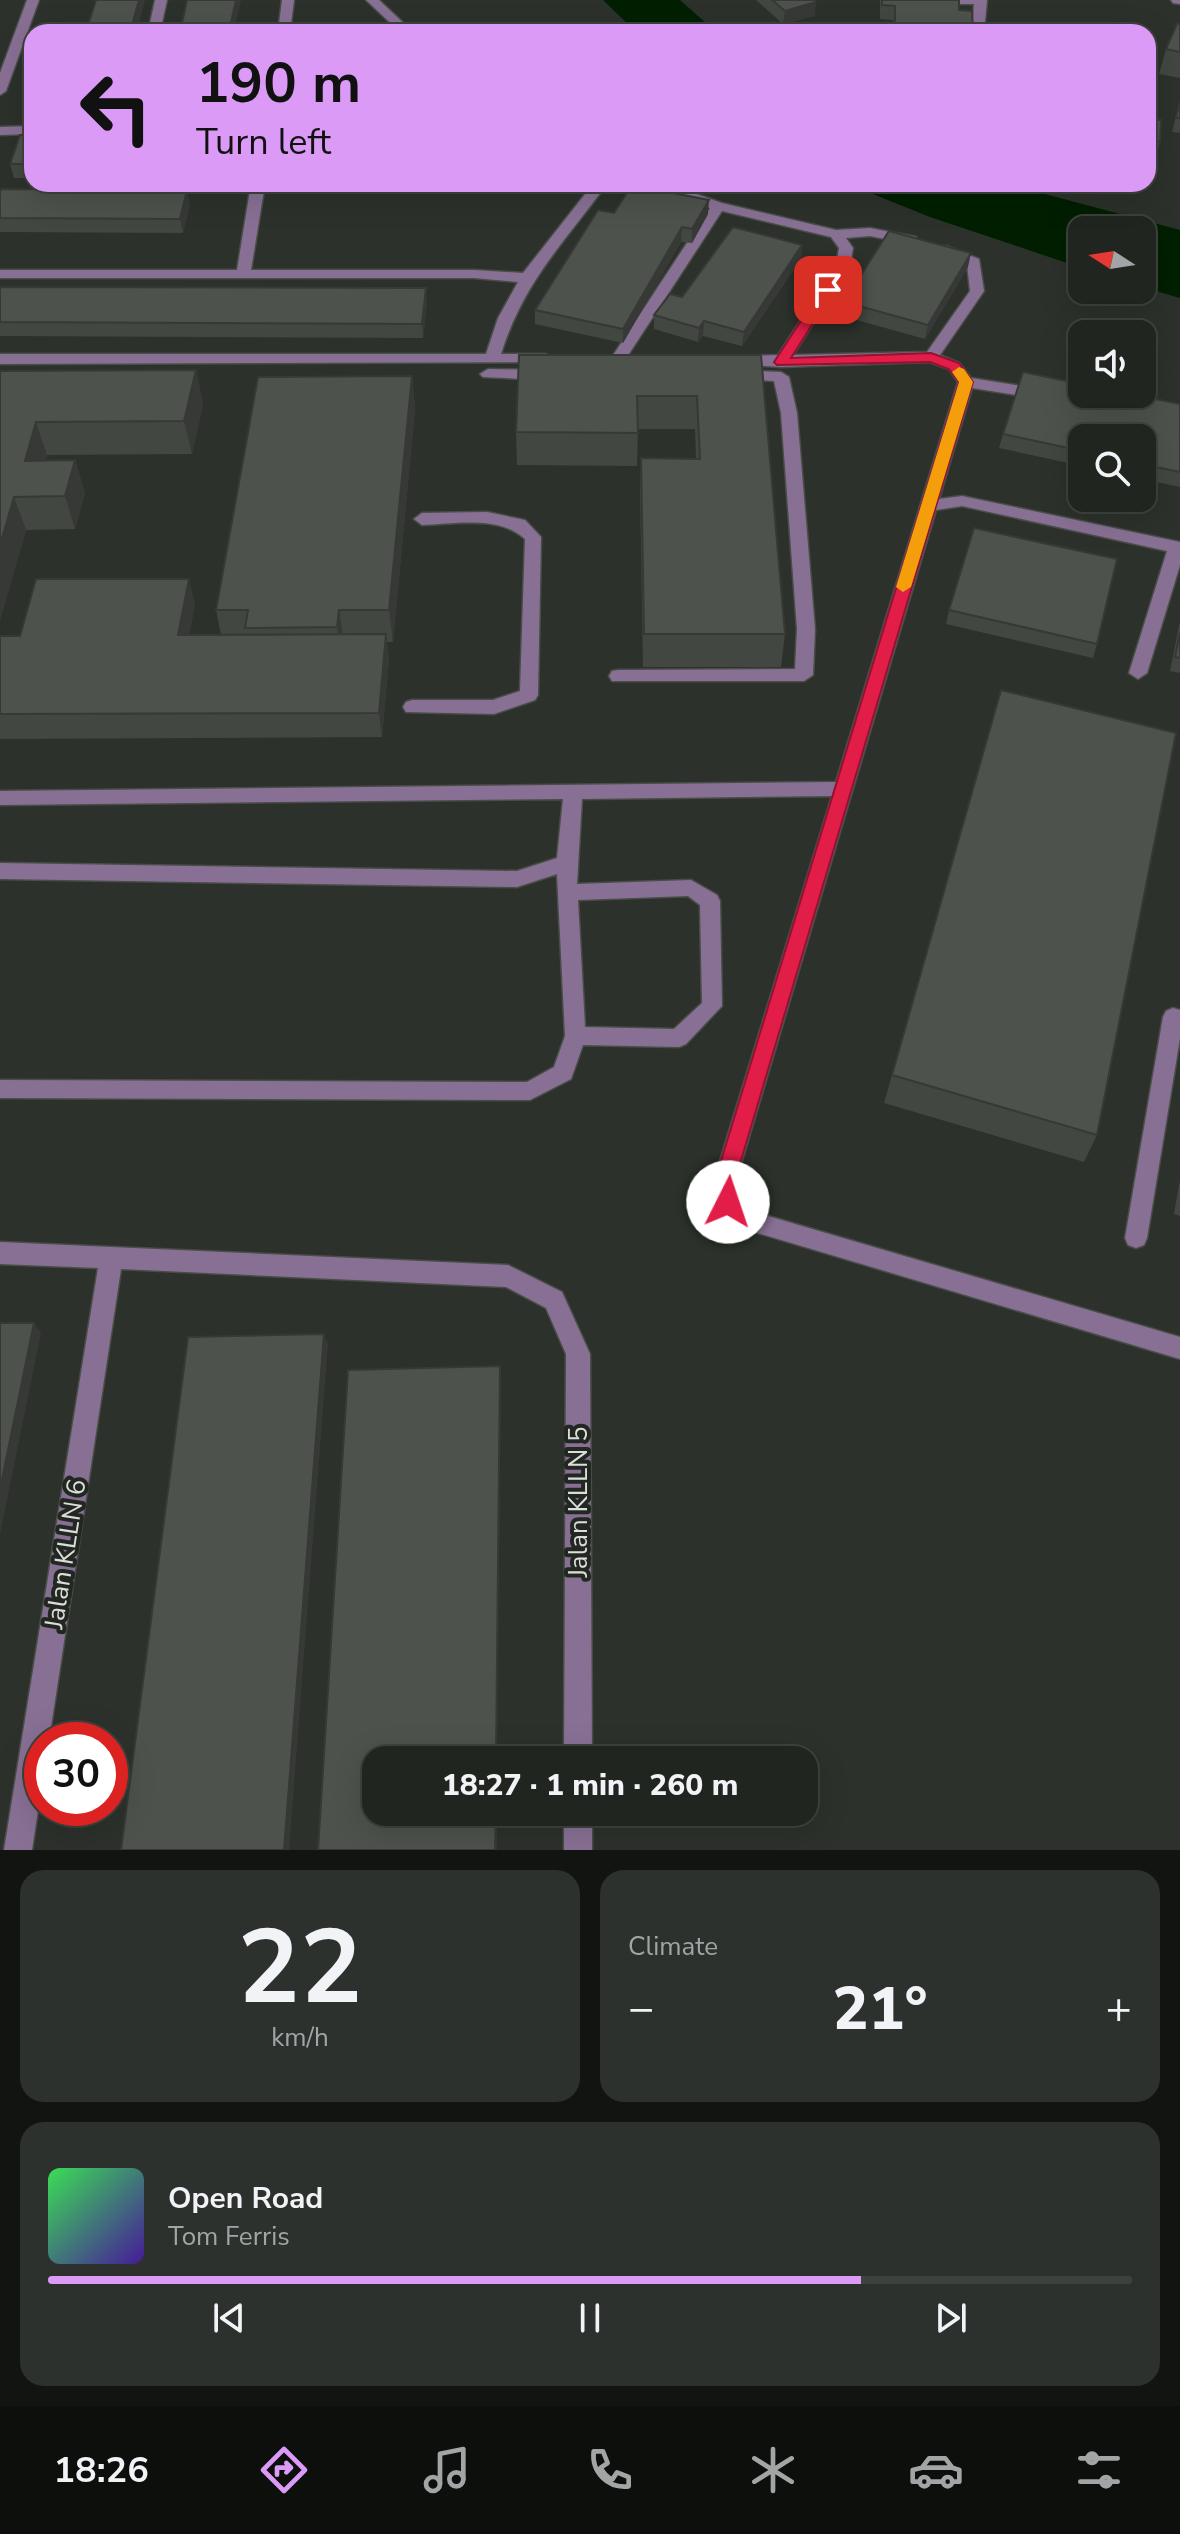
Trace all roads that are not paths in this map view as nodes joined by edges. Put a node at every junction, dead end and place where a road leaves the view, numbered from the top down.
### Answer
1 (33, 0) edge
2 (161, 0) edge
3 (288, 0) edge
4 (372, 0) edge
5 (953, 0) edge
6 (980, 1) edge
7 (24, 24) edge
8 (156, 24) edge
9 (285, 24) edge
10 (398, 24) edge
11 (979, 24) edge
12 (24, 25) edge
13 (0, 91) edge
14 (24, 130) edge
15 (0, 131) edge
16 (257, 192) edge
17 (594, 192) edge
18 (678, 192) edge
19 (718, 206) junction
20 (836, 234) junction
21 (0, 274) edge
22 (243, 274) junction
23 (527, 278) junction
24 (931, 357) junction
25 (0, 359) edge
26 (781, 362) junction
27 (490, 366) junction
28 (617, 366) edge
29 (556, 367) edge
30 (966, 382) junction
31 (1057, 397) edge
32 (936, 480) junction
33 (962, 501) junction
34 (928, 506) junction
35 (422, 519) dead end
36 (1178, 547) edge
37 (1138, 673) dead end
38 (618, 676) dead end
39 (412, 707) dead end
40 (843, 789) junction
41 (573, 791) junction
42 (0, 798) edge
43 (566, 863) junction
44 (0, 871) edge
45 (568, 892) junction
46 (1180, 1019) edge
47 (575, 1036) junction
48 (0, 1089) edge
49 (1136, 1238) dead end
50 (0, 1253) edge
51 (111, 1258) junction
52 (1180, 1348) edge
53 (578, 1746) edge
54 (578, 1826) edge
55 (18, 1850) edge
56 (578, 1850) edge

1 - 7 street
2 - 8 street
3 - 9 street
4 - 10 street
5 - 6 street
6 - 11 street
12 - 13 street
14 - 15 street
16 - 22 street
17 - 23 street
18 - 19 street
19 - 20 street
19 - 28 street
20 - 24 street
20 - 26 street
21 - 22 street
22 - 23 street
23 - 27 street
24 - 26 street
24 - 30 street
25 - 27 street
26 - 38 street
27 - 29 street
30 - 31 street
30 - 32 street
32 - 33 street
32 - 34 street
33 - 34 street
33 - 36 street
34 - 40 street
35 - 39 street
36 - 37 street
40 - 41 street
40 - 52 street
41 - 42 street
41 - 43 street
43 - 44 street
43 - 45 street
45 - 47 street
45 - 47 street
46 - 49 street
47 - 48 street
50 - 51 street
51 - 53 street, Jalan KLLN 5
51 - 55 street, Jalan KLLN 6
54 - 56 street

